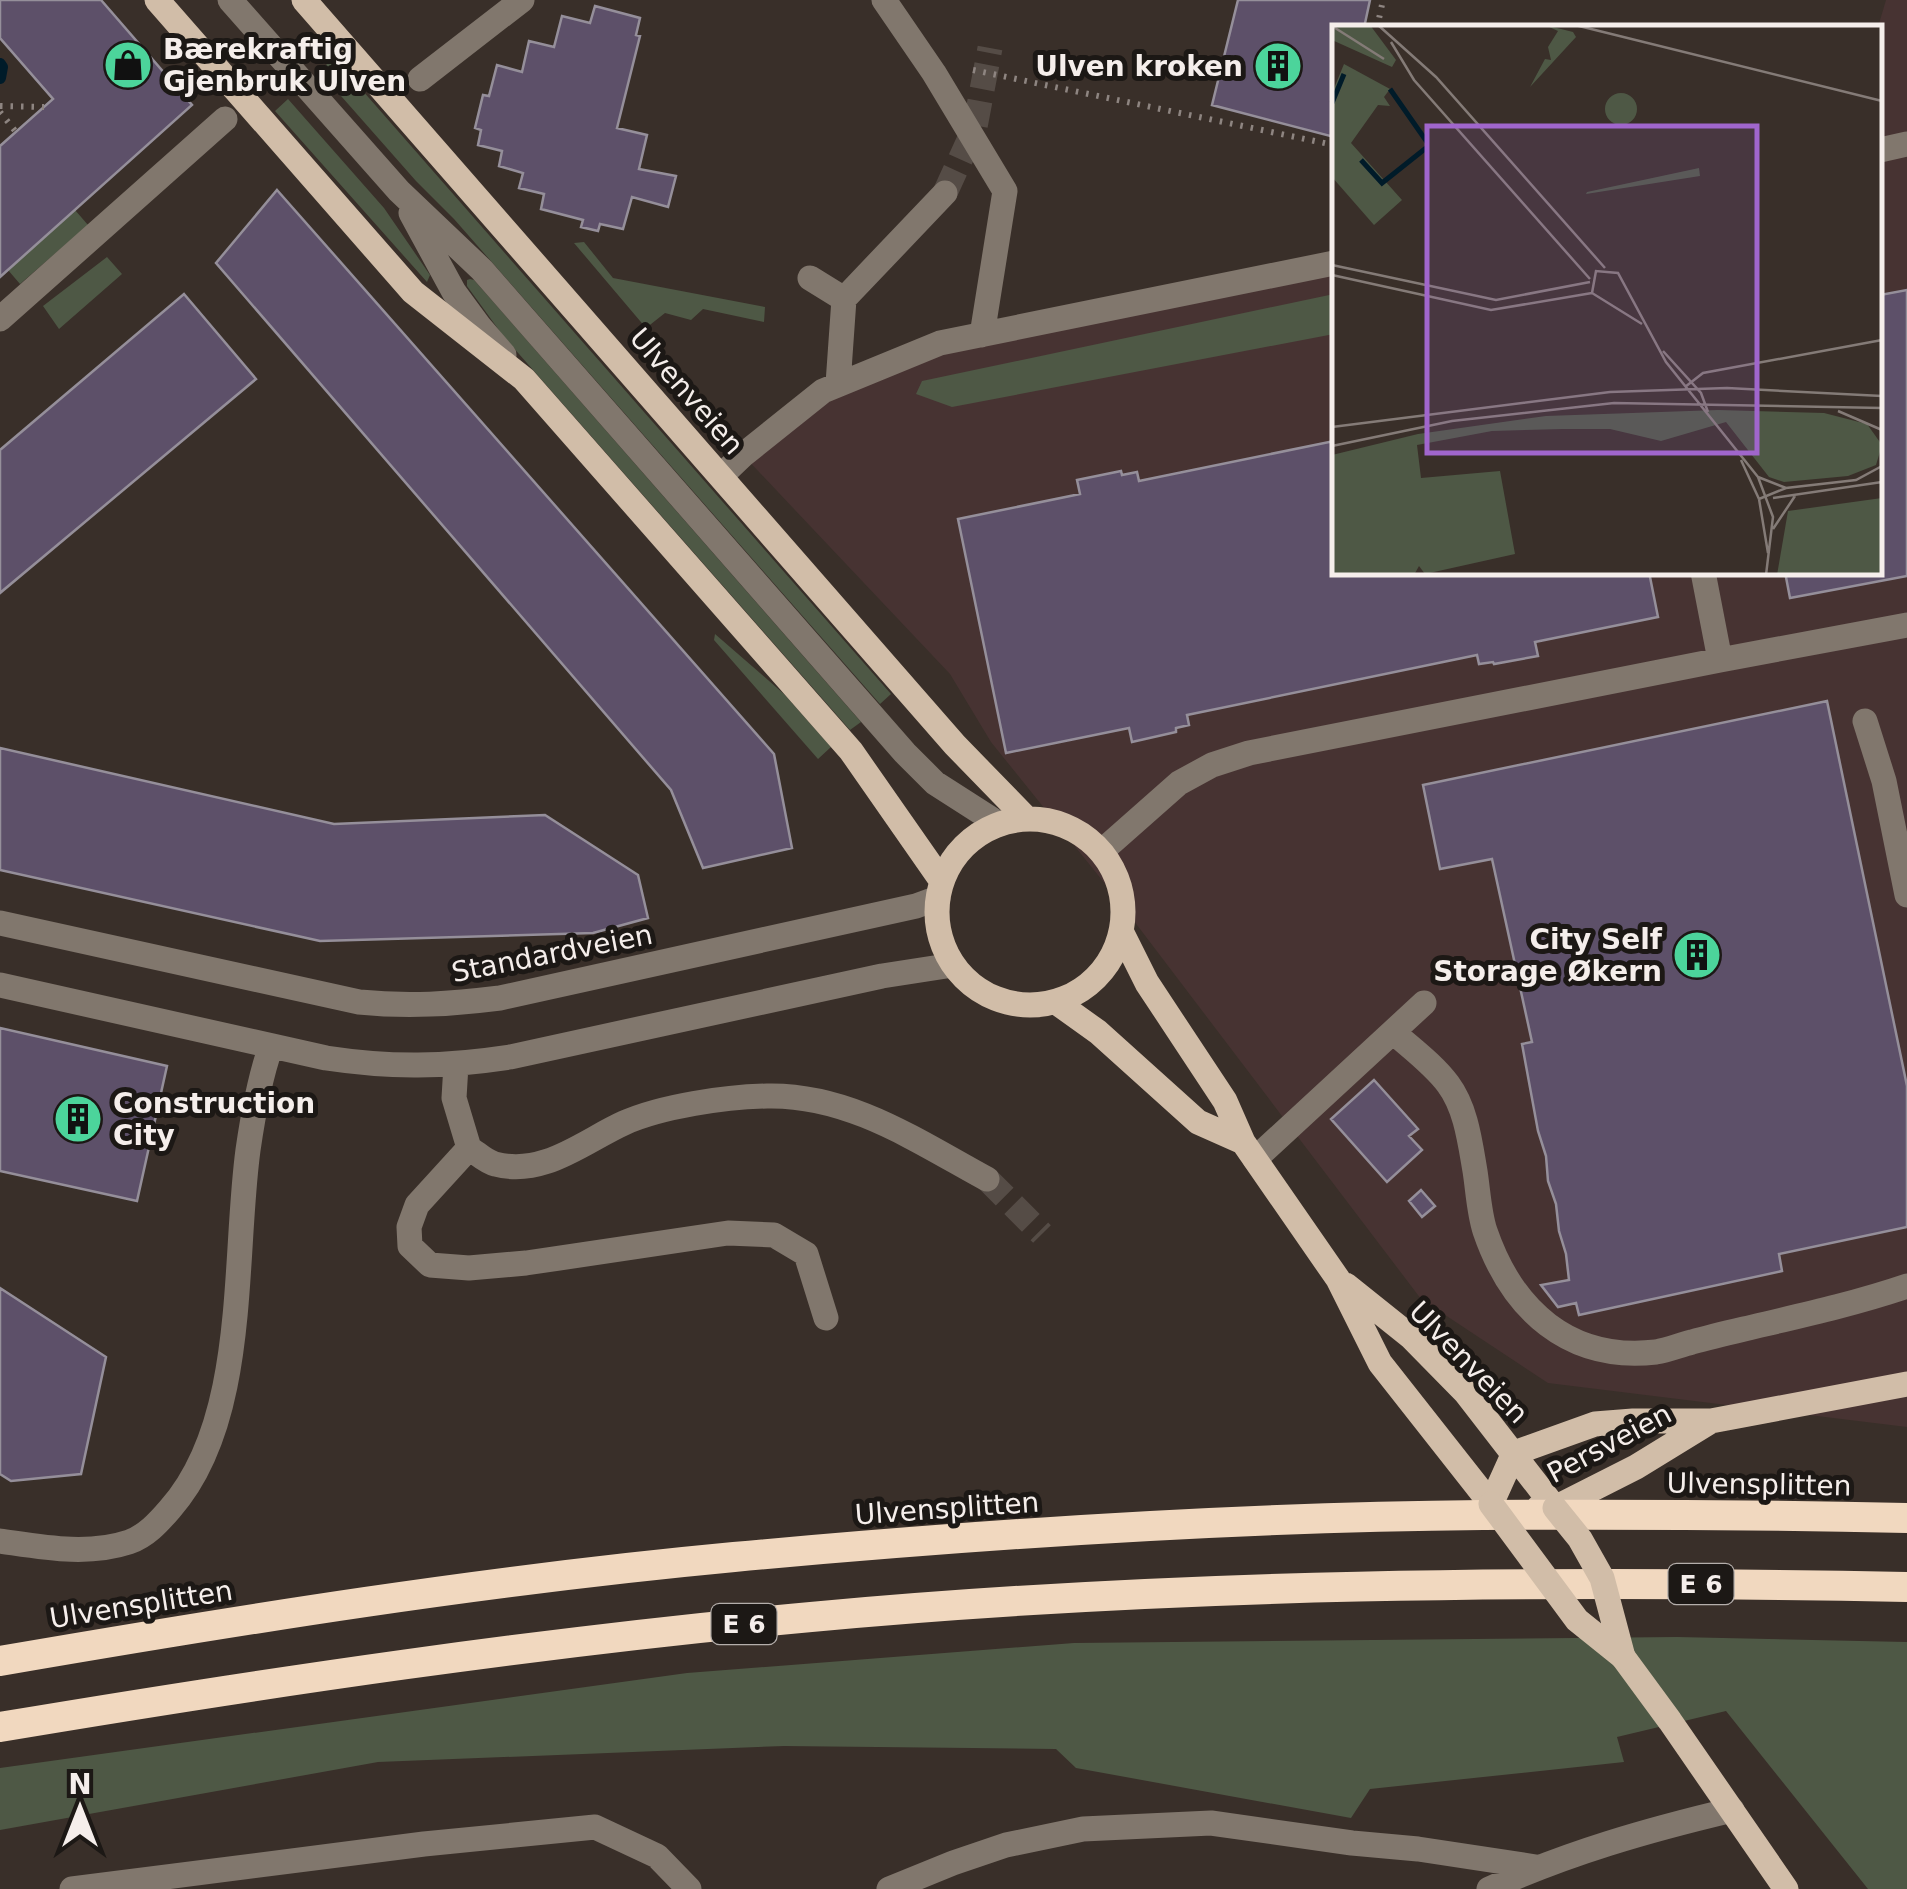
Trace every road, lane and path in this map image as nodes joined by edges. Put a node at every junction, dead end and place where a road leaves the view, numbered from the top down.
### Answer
1 (157, 0) edge
2 (230, 0) edge
3 (304, 0) edge
4 (522, 0) edge
5 (884, 0) edge
6 (1383, 0) edge
7 (1379, 25) edge
8 (925, 60) junction
9 (420, 79) dead end
10 (44, 107) dead end
11 (0, 109) edge
12 (225, 119) dead end
13 (16, 132) dead end
14 (1907, 144) edge
15 (1332, 145) edge
16 (1882, 150) edge
17 (399, 191) junction
18 (945, 193) tunnel mouth
19 (1332, 263) edge
20 (810, 278) dead end
21 (844, 299) junction
22 (0, 319) edge
23 (982, 335) junction
24 (524, 379) junction
25 (838, 384) junction
26 (721, 476) junction
27 (1704, 575) edge
28 (1907, 625) edge
29 (1720, 660) junction
30 (1865, 721) dead end
31 (1027, 819) junction
32 (1000, 824) junction
33 (1102, 851) junction
34 (940, 889) junction
35 (1907, 895) edge
36 (0, 923) edge
37 (1122, 932) junction
38 (953, 965) junction
39 (0, 984) edge
40 (1056, 1002) junction
41 (1424, 1003) dead end
42 (1392, 1032) junction
43 (271, 1046) junction
44 (456, 1065) junction
45 (469, 1148) junction
46 (1249, 1150) junction
47 (987, 1179) tunnel mouth
48 (1338, 1278) junction
49 (1907, 1286) edge
50 (826, 1318) dead end
51 (1907, 1384) edge
52 (1712, 1422) junction
53 (1514, 1453) junction
54 (1490, 1504) junction
55 (1555, 1508) junction
56 (1907, 1518) edge
57 (0, 1541) edge
58 (1907, 1588) edge
59 (1623, 1657) junction
60 (0, 1661) edge
61 (0, 1727) edge
62 (1732, 1810) junction
63 (1536, 1867) junction
64 (72, 1889) edge
65 (689, 1889) edge
66 (888, 1889) edge
67 (1489, 1889) edge
68 (1786, 1889) edge

1 - 24 main road
2 - 17 street
3 - 26 main road, Ulvenveien
4 - 9 street
5 - 8 street
6 - 7 path
8 - 15 path
8 - 23 street
10 - 11 path
11 - 13 path
12 - 22 street
14 - 16 street
17 - 24 street
17 - 32 street
18 - 21 street
19 - 23 street
20 - 21 street
21 - 25 street
23 - 25 street
24 - 34 main road
25 - 26 street
26 - 31 main road, Ulvenveien
27 - 29 street
28 - 29 street
29 - 33 street
30 - 35 street
31 - 32 main road
31 - 33 main road
32 - 34 main road
33 - 37 main road
34 - 36 street, Standardveien
34 - 38 main road
37 - 40 main road
37 - 46 main road, Ulvenveien
38 - 40 main road
38 - 44 street
39 - 43 street
40 - 46 main road
41 - 42 street
42 - 46 street
42 - 49 street
43 - 44 street
43 - 57 street
44 - 45 street
45 - 47 street
45 - 50 street
46 - 48 main road, Ulvenveien
48 - 53 main road, Ulvenveien
48 - 54 main road, Ulvenveien
51 - 52 main road, Persveien
52 - 53 main road, Persveien
52 - 55 main road, Persveien
53 - 54 main road, Persveien
53 - 55 main road, Ulvenveien
54 - 55 main road, Persveien
54 - 59 main road, Ulvenveien, bridge
55 - 59 main road, Ulvenveien, bridge
56 - 60 highway, Ulvensplitten
58 - 61 highway, E 6
59 - 62 main road, Ulvenveien
62 - 63 street
62 - 68 main road, Ulvenveien
63 - 66 street
63 - 67 street
64 - 65 street

